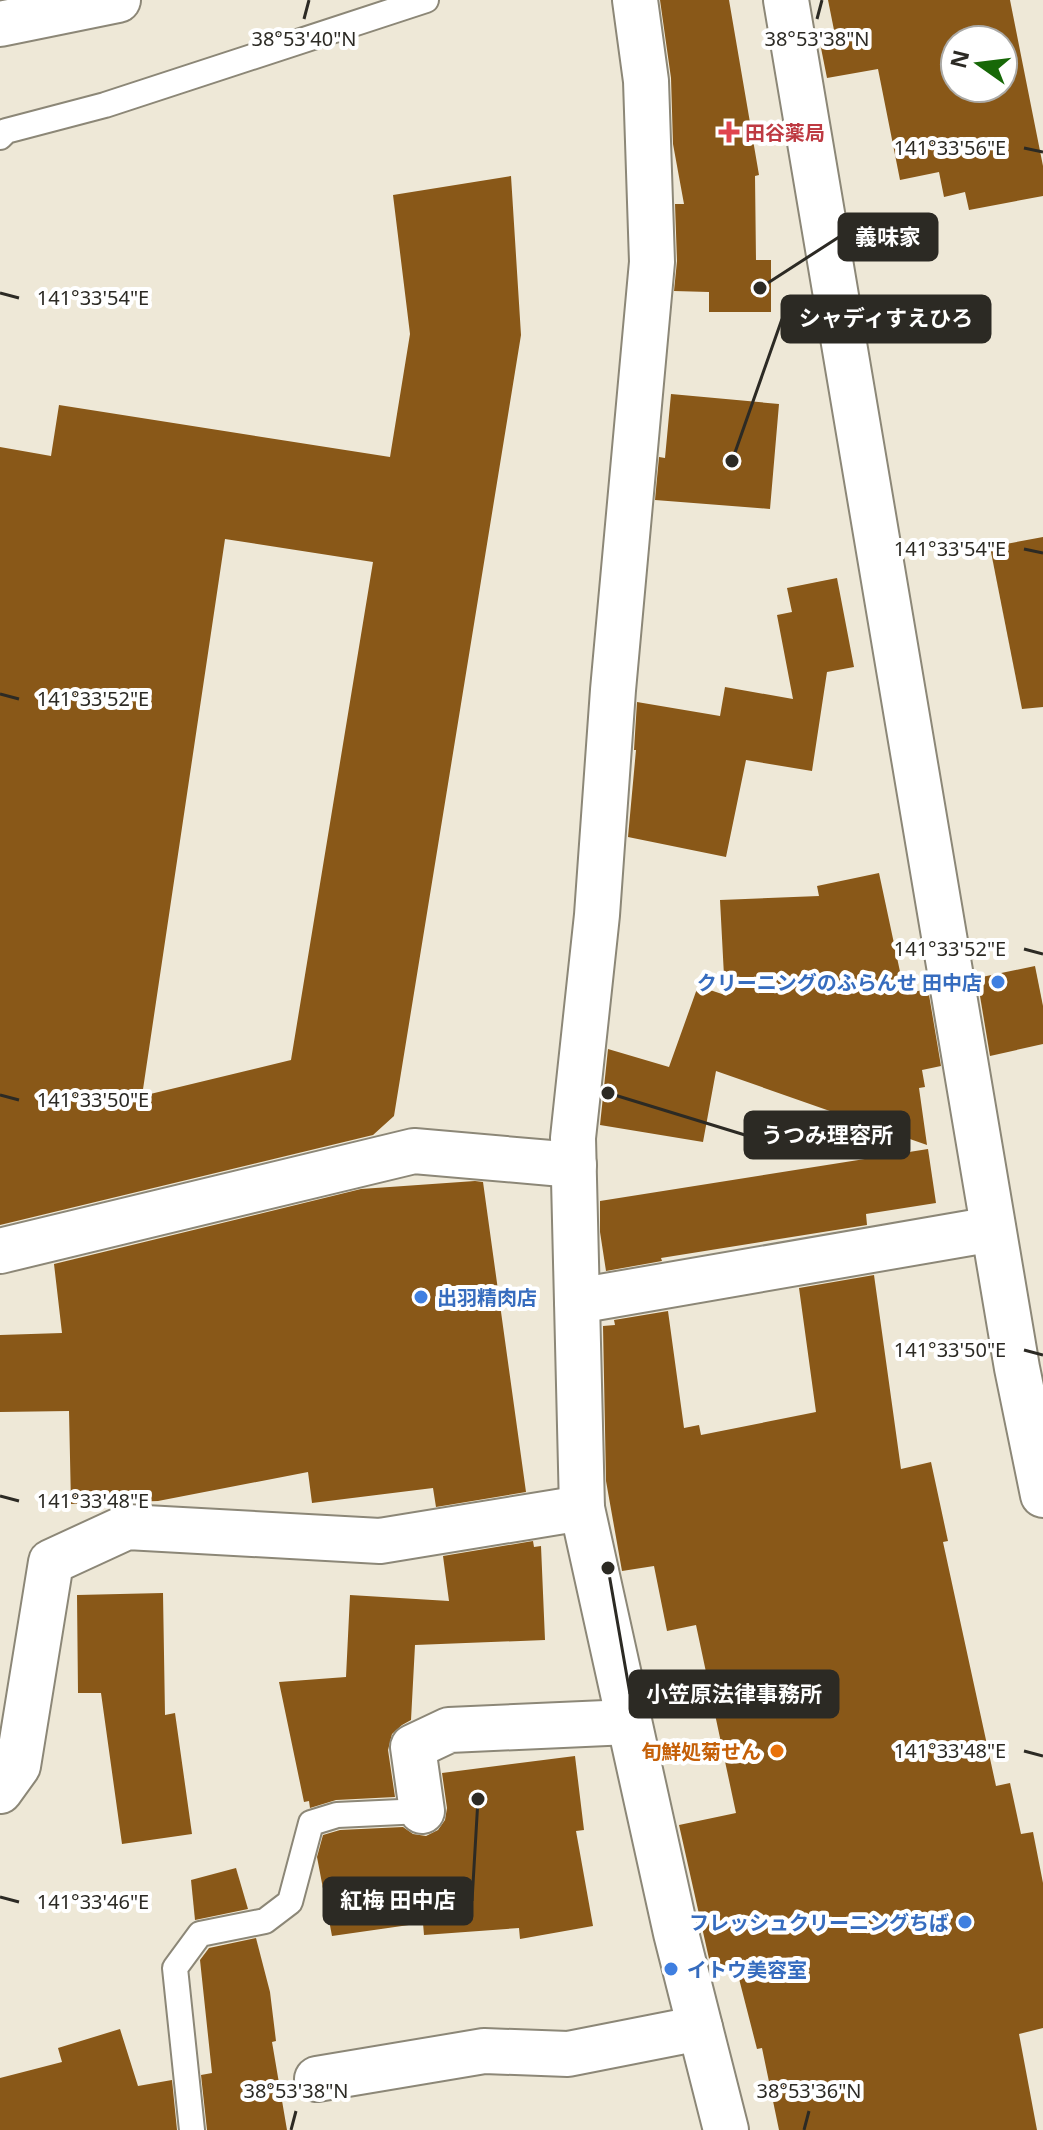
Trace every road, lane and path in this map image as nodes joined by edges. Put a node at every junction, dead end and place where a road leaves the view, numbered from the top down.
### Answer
1 (118, 0) edge
2 (426, 0) edge
3 (635, 0) edge
4 (786, 0) edge
5 (0, 24) edge
6 (0, 137) edge
7 (574, 1165) junction
8 (993, 1229) junction
9 (0, 1251) edge
10 (577, 1301) junction
11 (1030, 1365) edge
12 (1043, 1495) edge
13 (582, 1508) junction
14 (629, 1722) junction
15 (0, 1791) edge
16 (422, 1811) joint
17 (700, 2028) junction
18 (317, 2079) dead end
19 (192, 2130) edge
20 (726, 2130) edge

1 - 5 street
2 - 6 lane
3 - 7 street
4 - 8 street
7 - 9 street
7 - 10 street
8 - 10 street
8 - 11 street
10 - 13 street
11 - 12 street
13 - 14 street
13 - 15 street
14 - 16 street
14 - 17 street
16 - 19 lane
17 - 18 street
17 - 20 street

